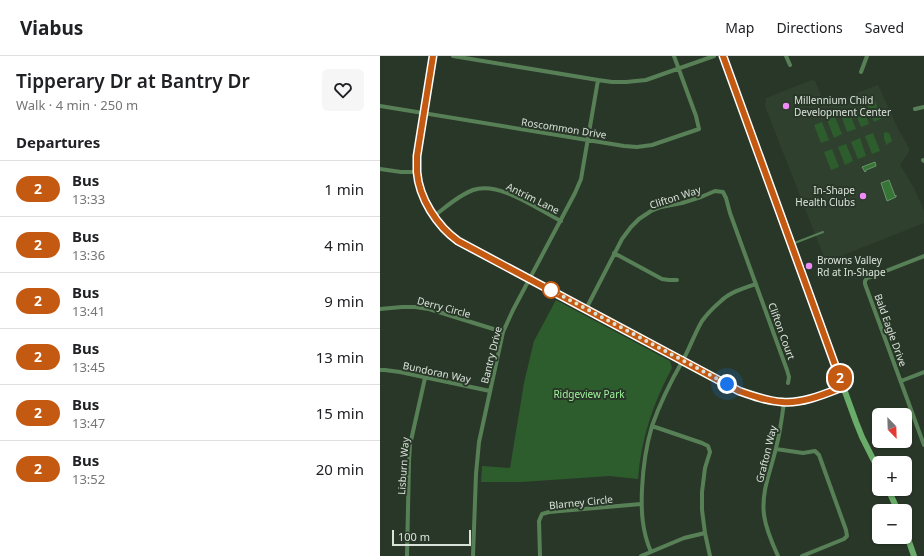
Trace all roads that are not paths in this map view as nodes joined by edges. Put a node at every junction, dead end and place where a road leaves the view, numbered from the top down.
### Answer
1 (433, 56) edge
2 (453, 56) edge
3 (674, 56) edge
4 (714, 56) edge
5 (722, 56) edge
6 (786, 56) edge
7 (867, 56) edge
8 (790, 65) dead end
9 (679, 69) junction
10 (861, 72) dead end
11 (598, 80) junction
12 (380, 106) edge
13 (924, 107) edge
14 (915, 109) dead end
15 (424, 114) junction
16 (587, 140) junction
17 (380, 169) edge
18 (417, 172) junction
19 (434, 216) junction
20 (561, 221) junction
21 (823, 232) dead end
22 (792, 244) junction
23 (614, 253) junction
24 (924, 257) edge
25 (530, 279) junction
26 (677, 280) dead end
27 (756, 284) junction
28 (380, 309) edge
29 (586, 309) junction
30 (503, 332) junction
31 (682, 360) junction
32 (380, 370) edge
33 (924, 372) edge
34 (425, 378) junction
35 (901, 381) junction
36 (788, 383) dead end
37 (843, 387) junction
38 (490, 391) junction
39 (784, 402) junction
40 (652, 426) junction
41 (923, 439) edge
42 (924, 445) edge
43 (776, 449) junction
44 (872, 457) edge
45 (641, 504) junction
46 (704, 533) junction
47 (910, 544) edge
48 (651, 552) junction
49 (407, 556) edge
50 (474, 556) edge
51 (540, 556) edge
52 (641, 556) edge
53 (710, 556) edge
54 (778, 556) edge
55 (802, 556) edge
56 (914, 556) edge

1 - 15 street
2 - 11 street
3 - 9 street
4 - 9 street
5 - 22 main road
6 - 8 street
7 - 10 street
9 - 11 street
9 - 16 street, Roscommon Drive
11 - 16 street, Bantry Drive
12 - 15 street, Roscommon Drive
13 - 14 street
15 - 16 street, Roscommon Drive
15 - 18 street
16 - 20 street, Bantry Drive
17 - 18 street
18 - 19 street
19 - 20 street, Antrim Lane
19 - 25 street
20 - 25 street, Bantry Drive
21 - 22 lane
22 - 37 main road
23 - 26 street
23 - 27 street, Clifton Way
23 - 29 street, Clifton Way
24 - 35 street, Bald Eagle Drive
25 - 29 street
25 - 30 street, Bantry Drive
27 - 31 street
27 - 36 street, Clifton Court
28 - 30 street, Derry Circle
29 - 31 street
30 - 38 street, Bantry Drive
31 - 39 street
31 - 40 street
32 - 34 street, Bundoran Way
33 - 35 street
34 - 38 street, Bundoran Way
34 - 49 street, Lisburn Way
35 - 41 street, Bald Eagle Drive
37 - 39 street
37 - 44 main road
38 - 50 street, Bantry Drive
39 - 43 street, Grafton Way
40 - 45 street
40 - 46 street
41 - 42 street, Bald Eagle Drive
43 - 54 street, Grafton Way
43 - 55 street
45 - 48 street
45 - 51 street, Blarney Circle
46 - 48 street
46 - 53 street
47 - 56 main road
48 - 52 street

